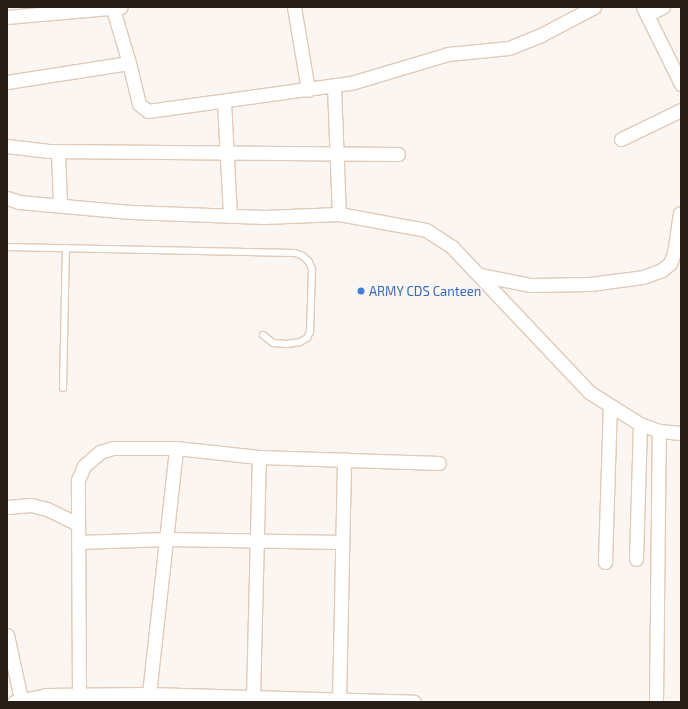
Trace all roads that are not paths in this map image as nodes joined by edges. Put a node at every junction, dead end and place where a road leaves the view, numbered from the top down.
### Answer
1 (294, 7) edge
2 (594, 7) edge
3 (662, 7) edge
4 (118, 8) edge
5 (645, 11) edge
6 (7, 17) edge
7 (129, 63) junction
8 (7, 82) edge
9 (681, 84) edge
10 (334, 86) junction
11 (308, 90) junction
12 (224, 101) junction
13 (681, 110) edge
14 (621, 139) dead end
15 (7, 146) edge
16 (58, 152) junction
17 (226, 154) junction
18 (398, 154) dead end
19 (337, 155) junction
20 (7, 198) edge
21 (60, 205) junction
22 (680, 213) edge
23 (339, 214) junction
24 (230, 216) junction
25 (7, 247) edge
26 (66, 248) junction
27 (480, 275) junction
28 (264, 335) dead end
29 (63, 388) dead end
30 (610, 407) junction
31 (640, 424) junction
32 (659, 431) junction
33 (681, 433) edge
34 (176, 448) junction
35 (259, 457) junction
36 (344, 459) junction
37 (439, 462) dead end
38 (7, 507) edge
39 (78, 524) junction
40 (167, 539) junction
41 (257, 541) junction
42 (78, 542) junction
43 (342, 542) junction
44 (636, 559) dead end
45 (605, 562) dead end
46 (7, 635) edge
47 (149, 694) junction
48 (79, 695) junction
49 (253, 698) junction
50 (46, 699) edge
51 (17, 701) edge
52 (310, 701) edge
53 (339, 701) junction
54 (414, 702) edge
55 (656, 702) edge

1 - 11 street
2 - 10 street
3 - 5 street
4 - 6 street
4 - 7 street
5 - 9 street
7 - 8 street
7 - 12 street
10 - 11 street
10 - 19 street
11 - 12 street
12 - 17 street
13 - 14 street
15 - 16 street
16 - 17 street
16 - 21 street
17 - 19 street
17 - 24 street
18 - 19 street
19 - 23 street
20 - 21 street
21 - 24 street
22 - 27 street
23 - 24 street
23 - 27 street
25 - 26 lane
26 - 28 lane
26 - 29 lane
27 - 30 street
30 - 31 street
30 - 45 street
31 - 32 street
31 - 44 street
32 - 33 street
32 - 55 street
34 - 35 street
34 - 39 street
34 - 40 street
35 - 36 street
35 - 41 street
36 - 37 street
36 - 43 street
38 - 39 street
39 - 42 street
40 - 41 street
40 - 42 street
40 - 47 street
41 - 43 street
41 - 49 street
42 - 48 street
43 - 53 street
46 - 51 street
47 - 48 street
47 - 49 street
48 - 50 street
49 - 52 street
50 - 51 street
52 - 53 street
53 - 54 street

